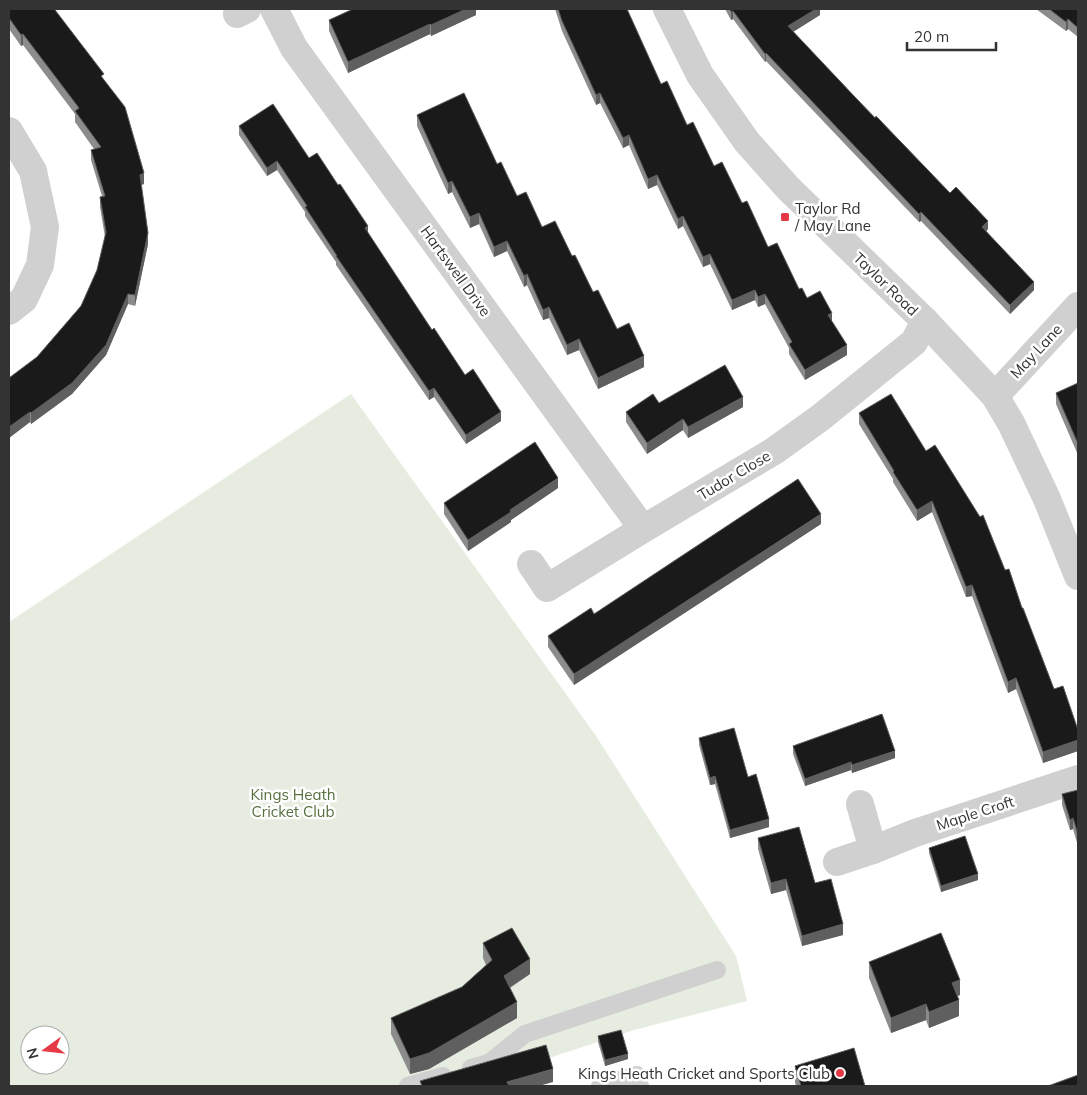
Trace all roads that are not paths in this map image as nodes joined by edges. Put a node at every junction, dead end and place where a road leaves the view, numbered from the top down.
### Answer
1 (274, 9) edge
2 (666, 9) edge
3 (9, 131) edge
4 (1078, 306) edge
5 (9, 311) edge
6 (925, 321) junction
7 (995, 396) junction
8 (643, 529) junction
9 (531, 564) dead end
10 (1078, 576) edge
11 (1078, 779) edge
12 (860, 804) dead end
13 (873, 850) junction
14 (837, 862) dead end
15 (717, 970) dead end
16 (408, 1086) edge
17 (600, 1086) edge
18 (640, 1086) edge

1 - 8 street, Hartswell Drive
2 - 6 street, Taylor Road
3 - 5 street
4 - 7 street, May Lane
6 - 7 street, Taylor Road
6 - 8 street, Tudor Close
7 - 10 street, Taylor Road
8 - 9 street, Tudor Close
11 - 13 street, Maple Croft
12 - 13 street
13 - 14 street, Maple Croft
15 - 16 lane
17 - 18 lane

